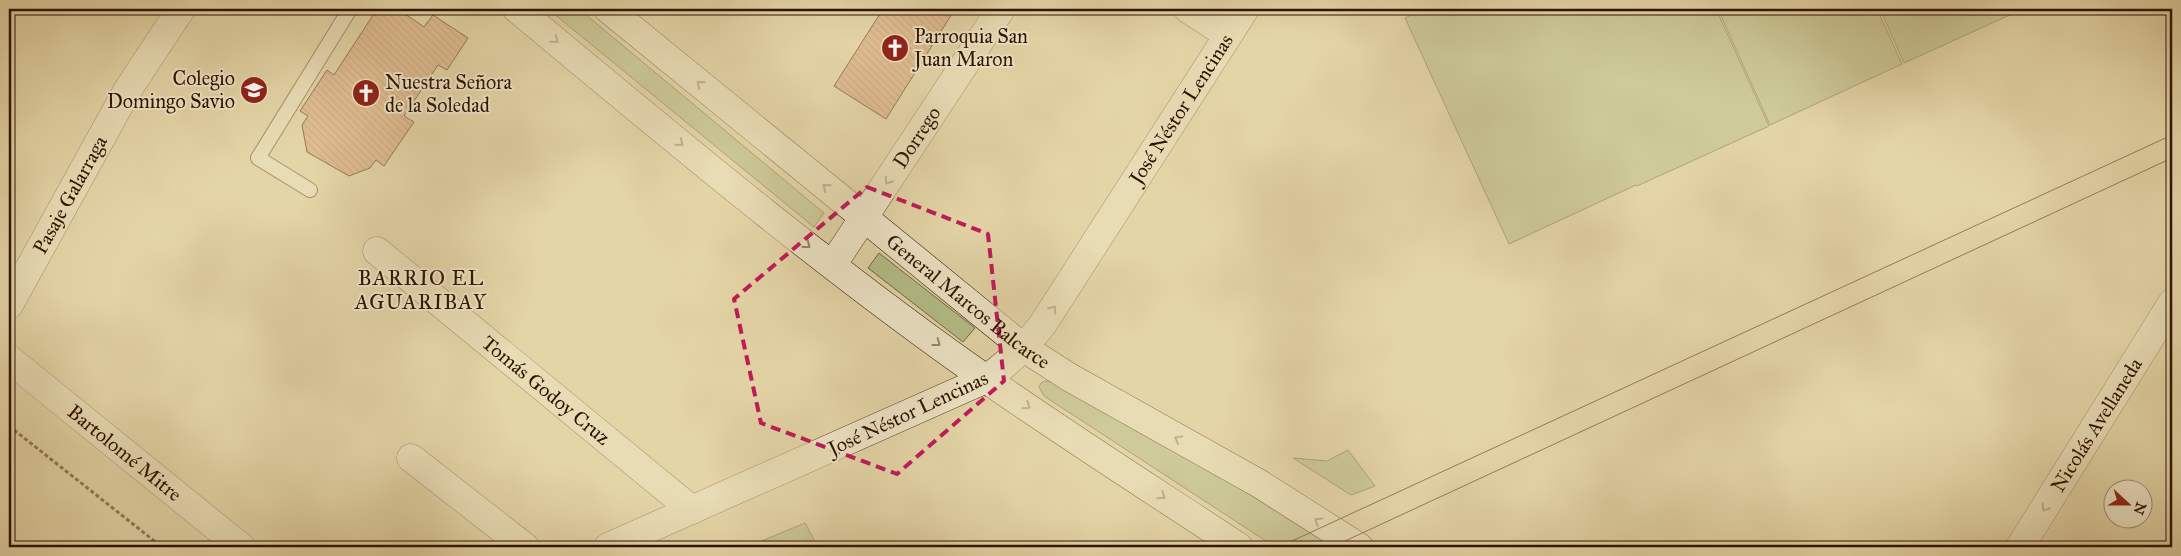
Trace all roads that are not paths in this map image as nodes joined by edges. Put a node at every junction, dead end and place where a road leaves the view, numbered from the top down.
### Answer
1 (181, 9) edge
2 (350, 9) edge
3 (517, 9) edge
4 (608, 9) edge
5 (1001, 9) edge
6 (1188, 9) edge
7 (1245, 9) edge
8 (1228, 35) junction
9 (310, 190) dead end
10 (864, 218) junction
11 (377, 251) dead end
12 (833, 264) junction
13 (2172, 303) edge
14 (9, 305) edge
15 (1024, 348) junction
16 (9, 359) edge
17 (986, 379) junction
18 (411, 458) dead end
19 (692, 510) junction
20 (241, 547) edge
21 (525, 547) edge
22 (608, 547) edge
23 (1238, 547) edge
24 (1360, 547) edge
25 (2020, 547) edge

1 - 14 street, Pasaje Galarraga
2 - 9 lane
3 -> 12 street
10 -> 4 street, General Marcos Balcarce
5 -> 10 street, Dorrego
6 - 8 street
7 - 8 street, José Néstor Lencinas
15 -> 8 street, José Néstor Lencinas
10 - 12 street, Dorrego
10 - 15 street, General Marcos Balcarce
11 - 19 street, Tomás Godoy Cruz
12 -> 17 street
13 -> 25 street, Nicolás Avellaneda
15 - 17 street, José Néstor Lencinas
24 -> 15 street, General Marcos Balcarce
16 - 20 street, Bartolomé Mitre
17 - 19 street, José Néstor Lencinas
17 -> 23 street
18 - 21 street
19 - 22 street, José Néstor Lencinas

